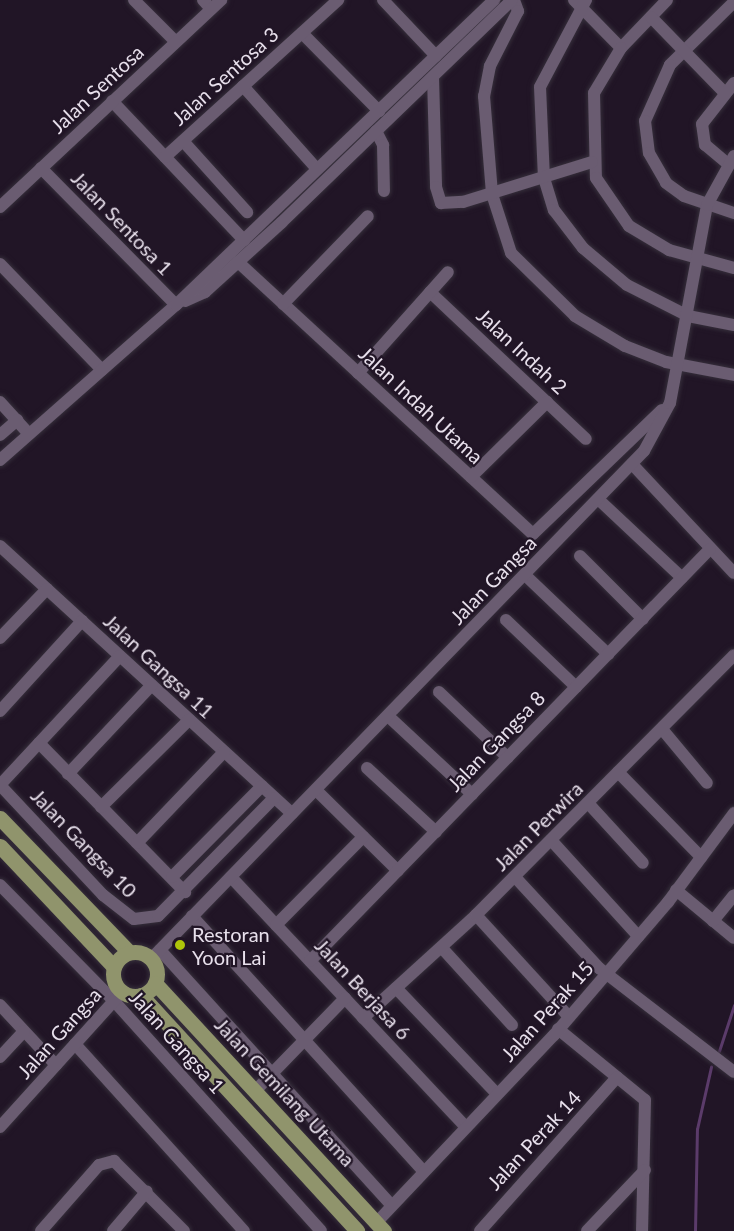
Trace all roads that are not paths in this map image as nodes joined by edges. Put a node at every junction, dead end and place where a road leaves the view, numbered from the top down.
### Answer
1 (134, 0) edge
2 (221, 0) edge
3 (338, 0) edge
4 (383, 0) edge
5 (494, 0) edge
6 (513, 0) edge
7 (667, 0) edge
8 (581, 2) edge
9 (734, 2) edge
10 (207, 4) edge
11 (651, 17) junction
12 (302, 33) junction
13 (176, 42) junction
14 (621, 48) junction
15 (683, 50) junction
16 (436, 56) junction
17 (433, 77) junction
18 (734, 84) edge
19 (243, 86) junction
20 (724, 93) junction
21 (112, 101) junction
22 (379, 111) junction
23 (376, 131) junction
24 (183, 141) junction
25 (165, 157) junction
26 (731, 160) edge
27 (592, 162) junction
28 (41, 168) junction
29 (317, 169) junction
30 (544, 178) junction
31 (384, 191) dead end
32 (492, 194) junction
33 (707, 205) junction
34 (0, 207) edge
35 (247, 212) dead end
36 (734, 213) edge
37 (368, 216) dead end
38 (244, 240) junction
39 (697, 261) junction
40 (238, 262) junction
41 (0, 264) edge
42 (734, 268) edge
43 (448, 272) dead end
44 (430, 292) junction
45 (283, 304) junction
46 (176, 305) junction
47 (688, 316) junction
48 (734, 325) edge
49 (679, 365) junction
50 (102, 370) junction
51 (358, 373) junction
52 (734, 375) edge
53 (0, 402) edge
54 (547, 402) junction
55 (668, 407) junction
56 (16, 420) junction
57 (29, 434) junction
58 (0, 435) edge
59 (586, 439) dead end
60 (0, 460) edge
61 (632, 464) junction
62 (471, 477) junction
63 (598, 499) junction
64 (0, 546) edge
65 (710, 549) junction
66 (580, 556) dead end
67 (734, 573) edge
68 (525, 575) junction
69 (682, 578) junction
70 (47, 589) junction
71 (643, 619) junction
72 (82, 621) junction
73 (506, 621) dead end
74 (0, 638) edge
75 (608, 654) junction
76 (734, 655) edge
77 (120, 656) junction
78 (152, 685) junction
79 (576, 687) junction
80 (439, 692) dead end
81 (0, 711) edge
82 (388, 716) junction
83 (189, 720) junction
84 (662, 729) junction
85 (39, 743) junction
86 (224, 752) junction
87 (508, 758) junction
88 (367, 768) dead end
89 (618, 772) junction
90 (68, 774) junction
91 (707, 783) dead end
92 (0, 785) edge
93 (262, 786) junction
94 (316, 790) junction
95 (472, 795) junction
96 (274, 798) junction
97 (588, 803) junction
98 (101, 807) junction
99 (734, 813) edge
100 (292, 814) junction
101 (0, 818) edge
102 (436, 832) junction
103 (363, 837) junction
104 (551, 840) junction
105 (137, 843) junction
106 (0, 846) edge
107 (701, 857) junction
108 (642, 863) dead end
109 (398, 871) junction
110 (172, 877) junction
111 (231, 877) junction
112 (515, 877) junction
113 (89, 880) junction
114 (0, 885) edge
115 (676, 890) junction
116 (185, 892) junction
117 (734, 895) edge
118 (89, 911) junction
119 (476, 915) junction
120 (192, 916) junction
121 (713, 921) junction
122 (276, 924) junction
123 (638, 936) junction
124 (734, 938) edge
125 (442, 948) junction
126 (129, 952) junction
127 (156, 954) junction
128 (310, 961) junction
129 (114, 967) junction
130 (609, 970) junction
131 (155, 983) junction
132 (396, 988) junction
133 (141, 995) junction
134 (118, 996) junction
135 (345, 998) junction
136 (0, 1005) edge
137 (569, 1017) junction
138 (363, 1018) junction
139 (512, 1025) dead end
140 (558, 1029) junction
141 (24, 1031) junction
142 (306, 1038) junction
143 (75, 1044) junction
144 (0, 1057) edge
145 (56, 1065) junction
146 (734, 1072) edge
147 (271, 1074) junction
148 (617, 1077) junction
149 (256, 1090) junction
150 (497, 1094) junction
151 (0, 1126) edge
152 (466, 1127) junction
153 (645, 1170) junction
154 (424, 1172) junction
155 (147, 1191) junction
156 (392, 1206) junction
157 (380, 1227) edge
158 (181, 1230) edge
159 (479, 1230) edge
160 (40, 1231) edge
161 (113, 1231) edge
162 (244, 1231) edge
163 (321, 1231) edge
164 (357, 1231) edge
165 (587, 1231) edge
166 (642, 1231) edge

1 - 13 street
2 - 10 street, Jalan Sentosa
3 - 12 street, Jalan Sentosa 3
4 - 16 street
5 - 16 street
6 - 17 street
6 - 32 street
7 - 11 street
8 - 14 street
8 - 30 street
9 - 15 street
10 - 13 street, Jalan Sentosa
11 - 14 street
11 - 15 street
12 - 19 street, Jalan Sentosa 3
12 - 22 street
13 - 21 street, Jalan Sentosa
14 - 27 street
15 - 20 street
15 - 33 street
16 - 22 street
17 - 23 street
17 - 32 street
18 - 20 street
19 - 24 street, Jalan Sentosa 3
19 - 29 street
20 - 26 street
21 - 25 street
21 - 28 street, Jalan Sentosa
22 - 29 street
23 - 31 street
23 - 40 street
24 - 25 street, Jalan Sentosa 3
24 - 35 street
25 - 38 street
26 - 33 street, Jalan Gangsa
27 - 30 street
27 - 39 street
28 - 34 street, Jalan Sentosa
28 - 46 street, Jalan Sentosa 1
29 - 38 street
30 - 32 street
30 - 47 street
32 - 49 street
33 - 36 street
33 - 39 street, Jalan Gangsa
37 - 45 street
38 - 46 street
39 - 42 street
39 - 47 street, Jalan Gangsa
40 - 45 street, Jalan Indah Utama
40 - 46 street
41 - 50 street
43 - 44 street
44 - 51 street
44 - 54 street, Jalan Indah 2
45 - 51 street, Jalan Indah Utama
46 - 50 street
47 - 48 street
47 - 49 street, Jalan Gangsa
49 - 52 street
49 - 55 street, Jalan Gangsa
50 - 57 street
51 - 62 street, Jalan Indah Utama
53 - 56 street
54 - 59 street, Jalan Indah 2
54 - 62 street
55 - 61 street, Jalan Gangsa
55 - 62 street, Jalan Indah Utama
56 - 57 street
56 - 58 street
57 - 60 street
61 - 63 street, Jalan Gangsa
61 - 65 street
63 - 68 street, Jalan Gangsa
63 - 69 street
64 - 70 street, Jalan Gangsa 11
65 - 67 street
65 - 69 street, Jalan Gangsa 8
66 - 71 street
68 - 75 street
68 - 82 street, Jalan Gangsa
69 - 71 street, Jalan Gangsa 8
70 - 72 street, Jalan Gangsa 11
70 - 74 street
71 - 75 street, Jalan Gangsa 8
72 - 77 street, Jalan Gangsa 11
72 - 81 street
73 - 79 street
75 - 79 street, Jalan Gangsa 8
76 - 84 street, Jalan Perwira
77 - 78 street, Jalan Gangsa 11
77 - 85 street
78 - 83 street, Jalan Gangsa 11
78 - 90 street
79 - 87 street, Jalan Gangsa 8
80 - 87 street
82 - 94 street, Jalan Gangsa
82 - 95 street
83 - 86 street, Jalan Gangsa 11
83 - 98 street
84 - 89 street, Jalan Perwira
84 - 91 street
85 - 90 street
85 - 92 street
86 - 93 street, Jalan Gangsa 11
86 - 105 street
87 - 95 street, Jalan Gangsa 8
88 - 102 street
89 - 97 street, Jalan Perwira
89 - 107 street
90 - 98 street
92 - 113 street, Jalan Gangsa 10
93 - 96 street, Jalan Gangsa 11
93 - 110 street
94 - 100 street, Jalan Gangsa
94 - 103 street
95 - 102 street, Jalan Gangsa 8
96 - 100 street, Jalan Gangsa 11
96 - 116 street, Jalan Gangsa 10
97 - 104 street, Jalan Perwira
97 - 108 street
98 - 105 street
99 - 107 street, Jalan Perak 15
100 - 111 street, Jalan Gangsa
101 - 118 main road
102 - 109 street, Jalan Gangsa 8
103 - 109 street
103 - 122 street
104 - 112 street, Jalan Perwira
104 - 123 street
105 - 110 street
106 - 129 main road
107 - 115 street, Jalan Perak 15
109 - 128 street, Jalan Gangsa 8
110 - 116 street
111 - 120 street, Jalan Gangsa
111 - 122 street, Jalan Berjasa 6
112 - 119 street, Jalan Perwira
112 - 130 street
113 - 116 street, Jalan Gangsa 10
113 - 118 street
114 - 134 street, Jalan Gangsa 1
115 - 121 street
115 - 123 street, Jalan Perak 15
117 - 121 street
118 - 126 main road
119 - 125 street, Jalan Perwira
119 - 137 street
120 - 127 street, Jalan Gangsa
120 - 142 street
121 - 124 street
122 - 128 street, Jalan Berjasa 6
123 - 130 street, Jalan Perak 15
125 - 132 street, Jalan Perwira
125 - 139 street
126 - 127 main road
126 - 129 main road
127 - 131 main road
127 - 147 street
128 - 135 street, Jalan Berjasa 6
129 - 134 main road
130 - 137 street, Jalan Perak 15
130 - 146 street
131 - 133 main road
131 - 149 main road, Jalan Gemilang Utama
132 - 138 street, Jalan Perwira
132 - 150 street
133 - 134 main road
133 - 164 main road, Jalan Gemilang Utama
134 - 143 street, Jalan Gangsa
134 - 163 street, Jalan Gangsa 1
135 - 138 street, Jalan Berjasa 6
135 - 142 street
136 - 141 street
137 - 140 street, Jalan Perak 15
138 - 152 street, Jalan Berjasa 6
140 - 148 street
140 - 150 street, Jalan Perak 15
141 - 144 street
141 - 145 street
142 - 147 street
142 - 154 street
143 - 145 street, Jalan Gangsa
143 - 162 street
145 - 151 street, Jalan Gangsa
147 - 149 street
147 - 156 street
148 - 153 street
148 - 159 street, Jalan Perak 14
149 - 157 main road, Jalan Gemilang Utama
150 - 152 street, Jalan Perak 15
152 - 154 street, Jalan Perak 15
153 - 165 street
153 - 166 street
154 - 156 street, Jalan Perak 15
155 - 158 street
155 - 160 street
155 - 161 street
156 - 157 street, Jalan Perak 15

